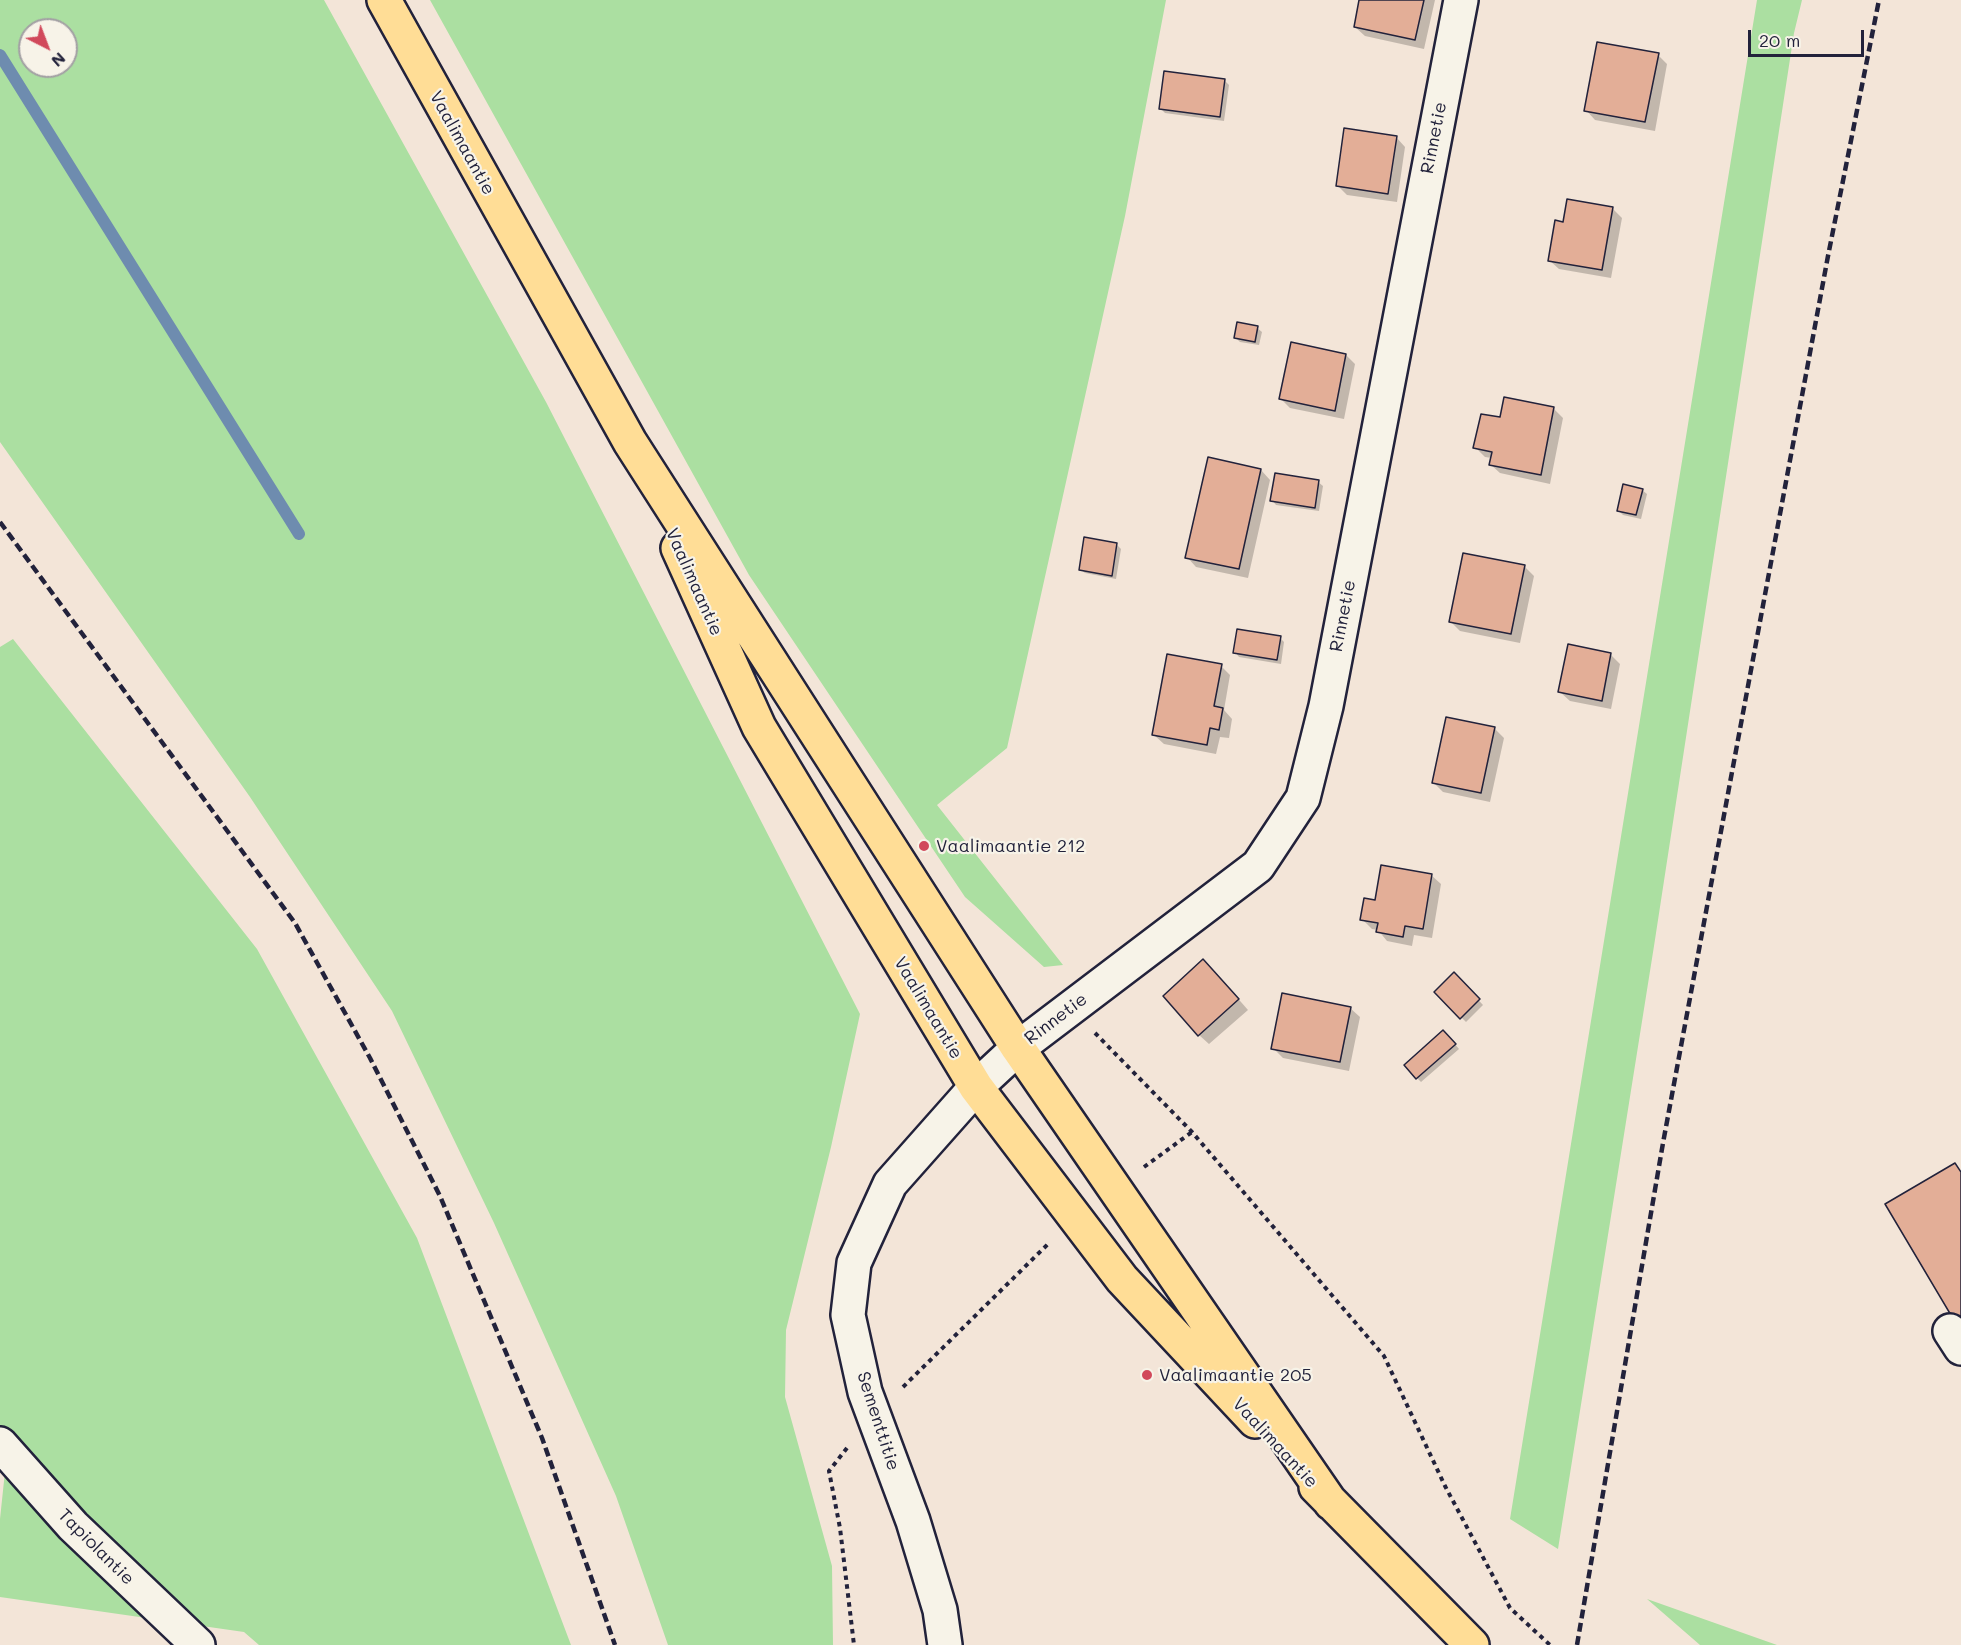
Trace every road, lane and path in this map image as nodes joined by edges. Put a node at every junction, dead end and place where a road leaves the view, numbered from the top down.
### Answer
1 (384, 0) edge
2 (1461, 0) edge
3 (630, 442) junction
4 (1071, 1008) junction
5 (1018, 1048) junction
6 (976, 1087) junction
7 (1192, 1132) junction
8 (1114, 1188) junction
9 (1075, 1218) junction
10 (874, 1416) junction
11 (0, 1444) edge
12 (1331, 1503) junction
13 (198, 1645) edge
14 (854, 1645) edge
15 (945, 1645) edge
16 (1472, 1645) edge
17 (1550, 1645) edge

1 - 3 main road, Vaalimaantie
2 - 4 street, Rinnetie
3 - 5 main road, Vaalimaantie
3 - 6 main road, Vaalimaantie
4 - 5 street, Rinnetie
4 - 7 path
5 - 6 street, Rinnetie
5 - 8 main road, Vaalimaantie
6 - 9 main road, Vaalimaantie
6 - 10 street, Sementtitie
7 - 8 path
7 - 17 path
8 - 12 main road, Vaalimaantie
9 - 10 path
9 - 12 main road, Vaalimaantie
10 - 14 path
10 - 15 street, Sementtitie
11 - 13 street, Tapiolantie
12 - 16 main road, Vaalimaantie

